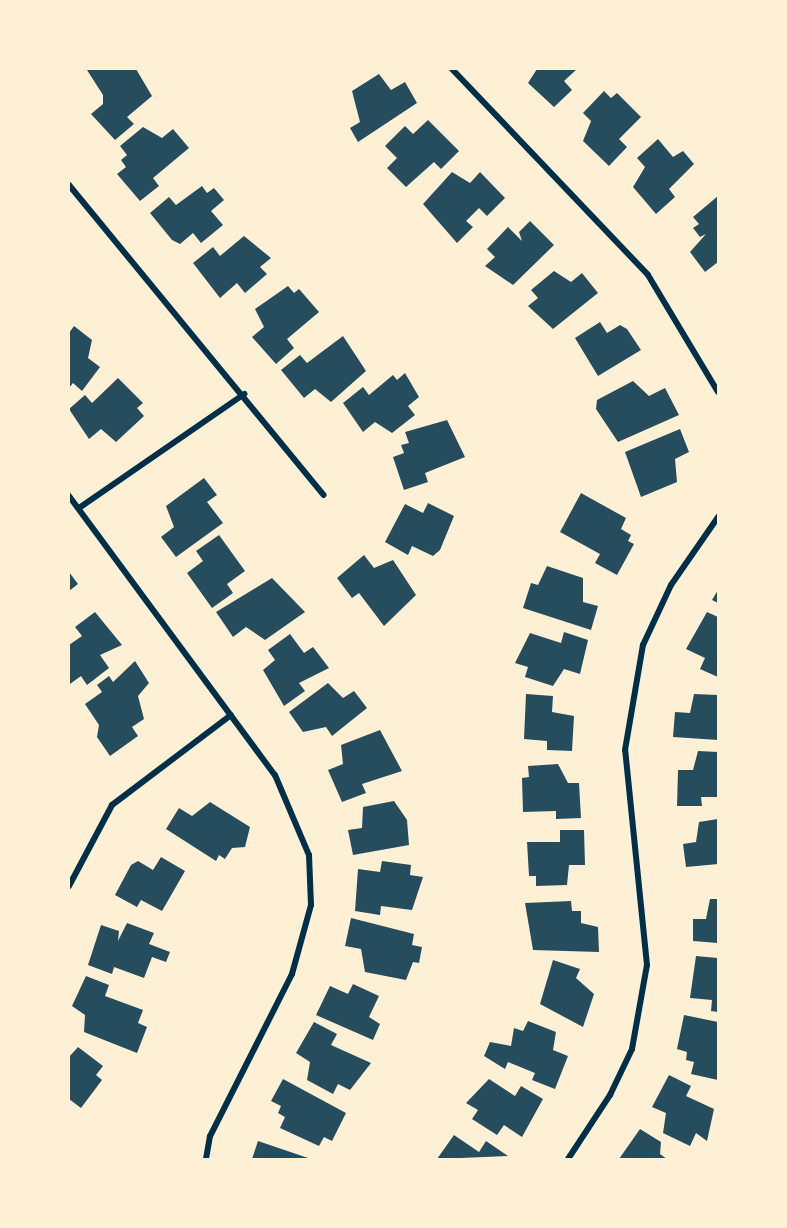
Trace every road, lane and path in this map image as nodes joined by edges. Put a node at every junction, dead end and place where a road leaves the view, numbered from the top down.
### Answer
1 (452, 69) edge
2 (69, 185) edge
3 (718, 392) edge
4 (244, 394) junction
5 (324, 495) dead end
6 (69, 496) edge
7 (79, 508) junction
8 (718, 517) edge
9 (231, 716) junction
10 (69, 886) edge
11 (206, 1159) edge
12 (568, 1159) edge

1 - 3 street
2 - 4 street
4 - 5 street
4 - 7 street
6 - 7 street
7 - 9 street
8 - 12 street
9 - 10 street
9 - 11 street

